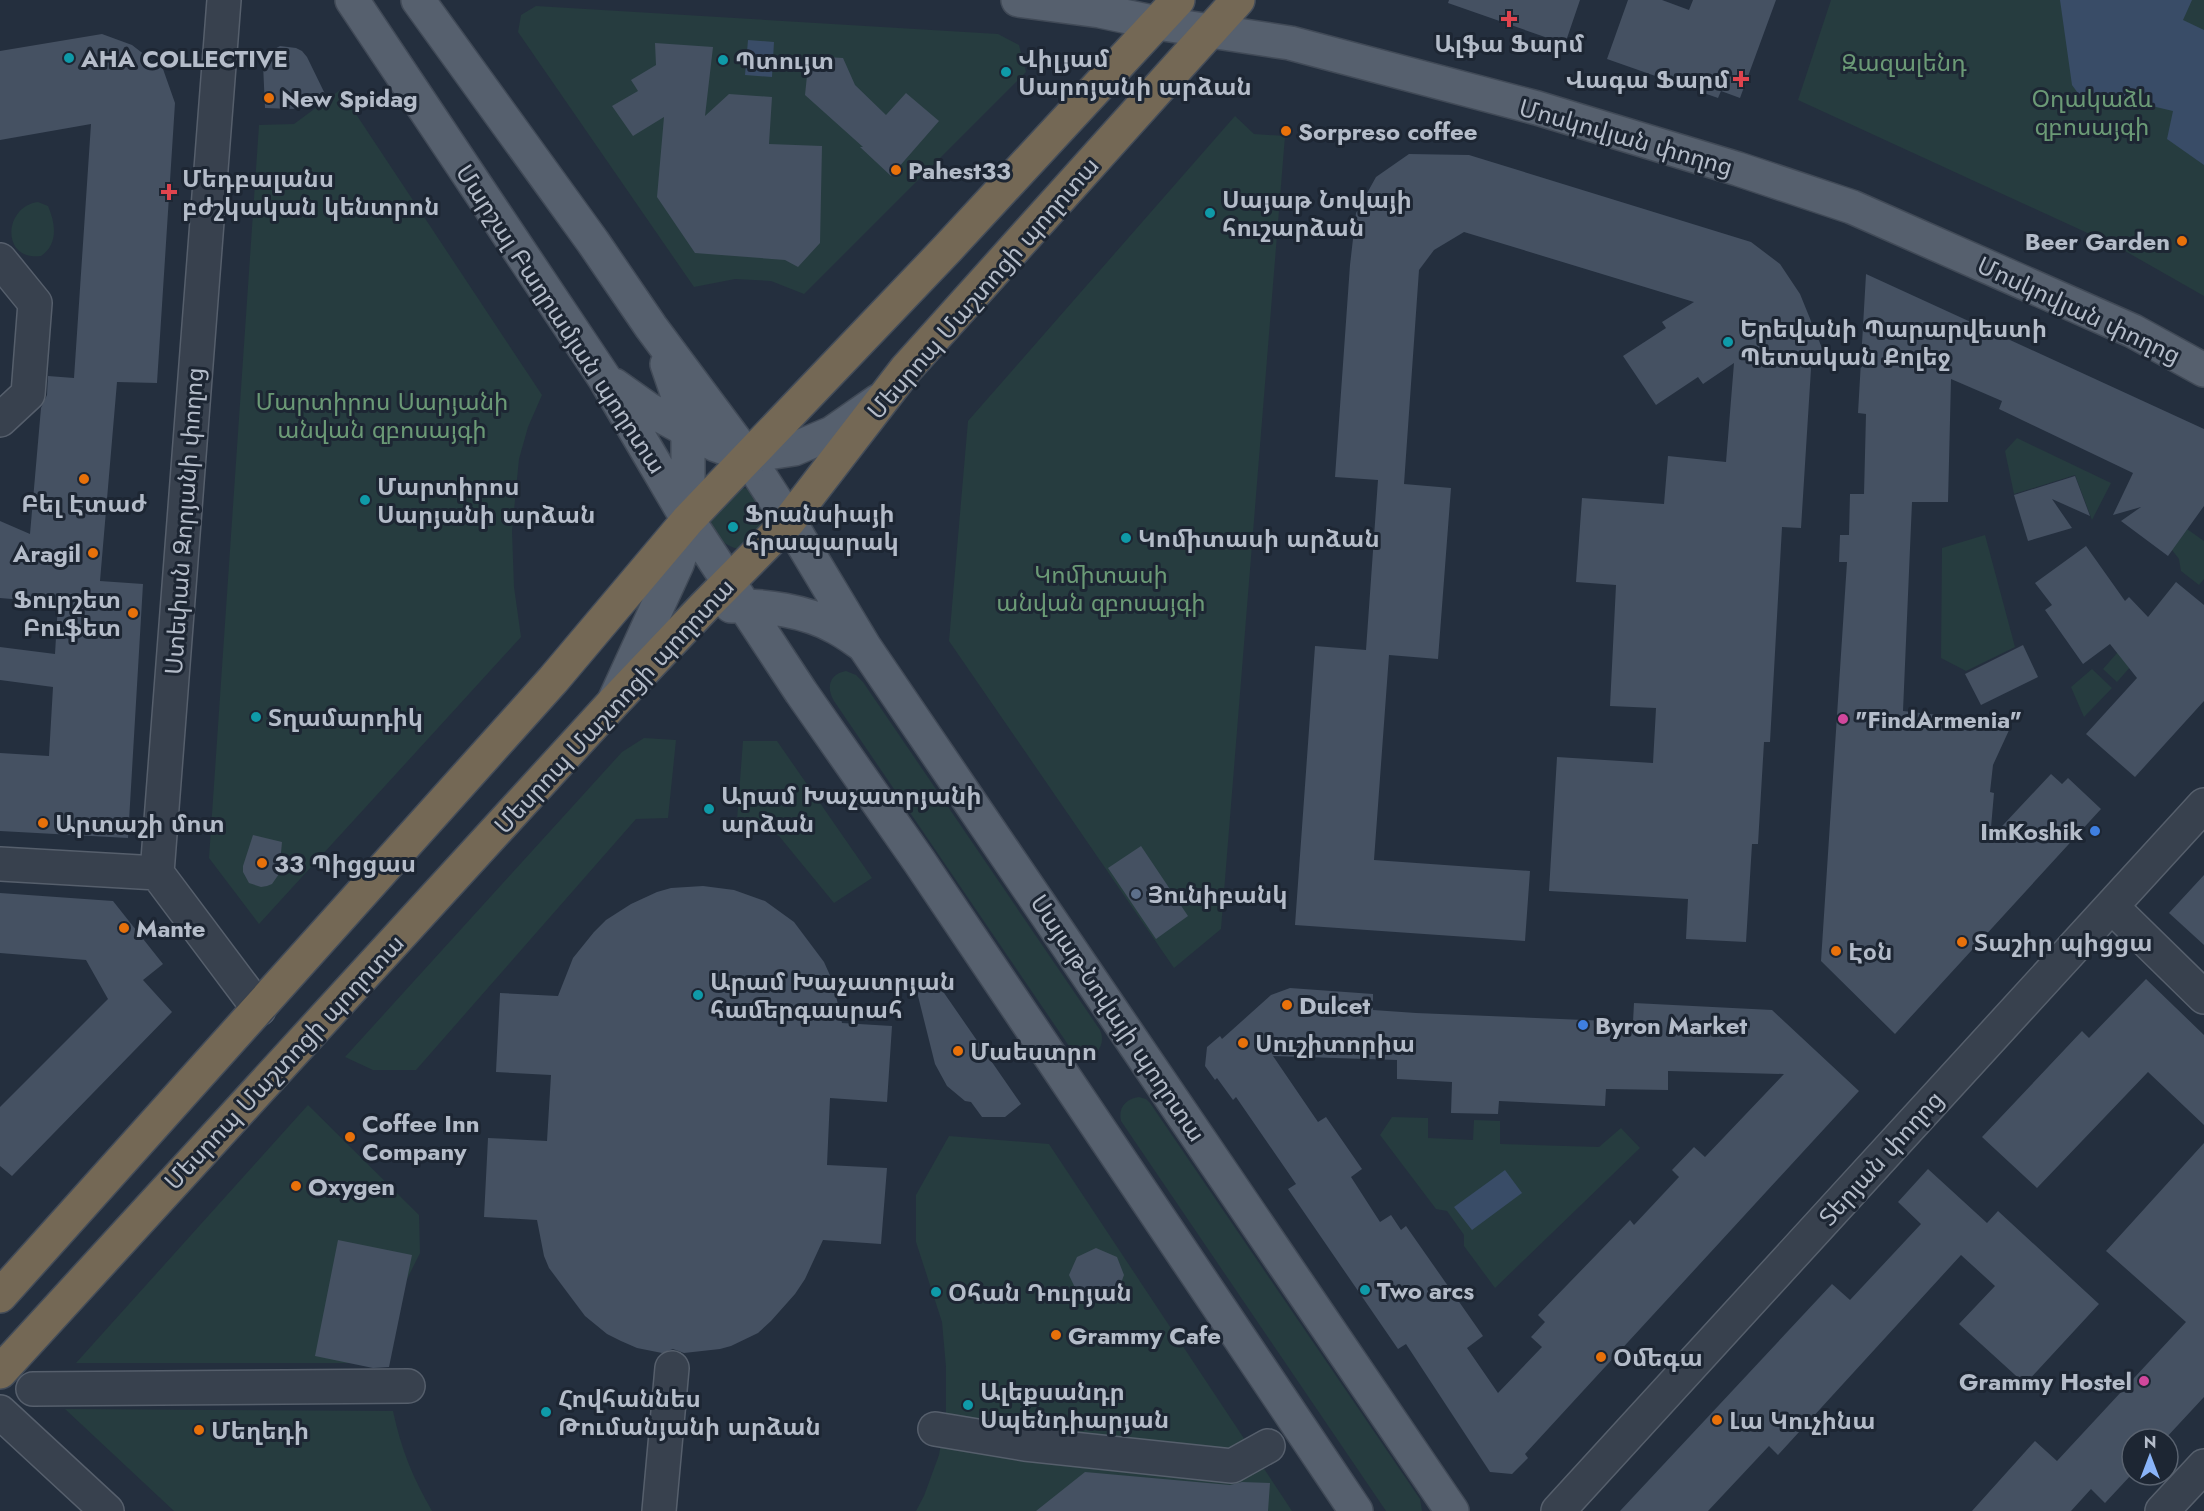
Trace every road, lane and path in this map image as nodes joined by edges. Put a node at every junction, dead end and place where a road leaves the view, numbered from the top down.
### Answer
1 (224, 0) edge
2 (352, 0) edge
3 (418, 0) edge
4 (1018, 0) edge
5 (1238, 0) edge
6 (1168, 11) edge
7 (1210, 31) junction
8 (0, 260) edge
9 (651, 327) junction
10 (2204, 370) edge
11 (605, 379) junction
12 (888, 394) junction
13 (0, 420) edge
14 (687, 430) junction
15 (747, 456) junction
16 (688, 520) junction
17 (789, 521) junction
18 (737, 594) junction
19 (704, 607) junction
20 (653, 614) junction
21 (864, 646) junction
22 (554, 680) junction
23 (613, 703) junction
24 (2204, 805) edge
25 (0, 864) edge
26 (157, 873) junction
27 (2112, 907) junction
28 (2204, 997) edge
29 (260, 1009) junction
30 (0, 1296) edge
31 (672, 1368) dead end
32 (0, 1372) edge
33 (408, 1386) dead end
34 (33, 1389) dead end
35 (0, 1412) edge
36 (934, 1428) dead end
37 (1268, 1446) dead end
38 (2204, 1466) edge
39 (107, 1511) edge
40 (658, 1511) edge
41 (1356, 1511) edge
42 (1452, 1511) edge
43 (1558, 1511) edge
44 (2162, 1511) edge

1 - 26 street, Ստեփան Զորյանի փողոց
2 - 11 main road, Մարշալ Բաղրամյան պողոտա
3 - 9 main road
4 - 6 main road, Մոսկովյան փողոց
5 - 7 highway, Մեսրոպ Մաշտոցի պողոտա
6 - 7 main road, Մոսկովյան փողոց
6 - 15 highway, Մեսրոպ Մաշտոցի պողոտա
7 - 10 main road, Մոսկովյան փողոց
7 - 12 highway, Մեսրոպ Մաշտոցի պողոտա
8 - 13 street
9 - 14 main road
9 - 15 main road
11 - 14 main road
11 - 16 main road, Մարշալ Բաղրամյան պողոտա
12 - 15 main road
12 - 17 highway, Մեսրոպ Մաշտոցի պողոտա
14 - 15 main road
14 - 16 main road
15 - 16 highway, Մեսրոպ Մաշտոցի պողոտա
15 - 17 main road
16 - 18 main road
16 - 20 main road
16 - 22 highway, Մեսրոպ Մաշտոցի պողոտա
17 - 18 highway, Մեսրոպ Մաշտոցի պողոտա
17 - 21 main road, Սայաթ-Նովայի պողոտա
18 - 19 highway, Մեսրոպ Մաշտոցի պողոտա
18 - 21 main road
18 - 41 main road
19 - 20 main road
19 - 23 highway, Մեսրոպ Մաշտոցի պողոտա
20 - 22 main road
20 - 23 main road
21 - 42 main road, Սայաթ-Նովայի պողոտա
22 - 29 highway, Մեսրոպ Մաշտոցի պողոտա
23 - 32 highway, Մեսրոպ Մաշտոցի պողոտա
24 - 27 street, Տերյան փողոց
25 - 26 street
26 - 29 street
27 - 28 street
27 - 43 street, Տերյան փողոց
29 - 30 highway, Մեսրոպ Մաշտոցի պողոտա
31 - 40 street
33 - 34 street
35 - 39 street
36 - 37 street
38 - 44 street

